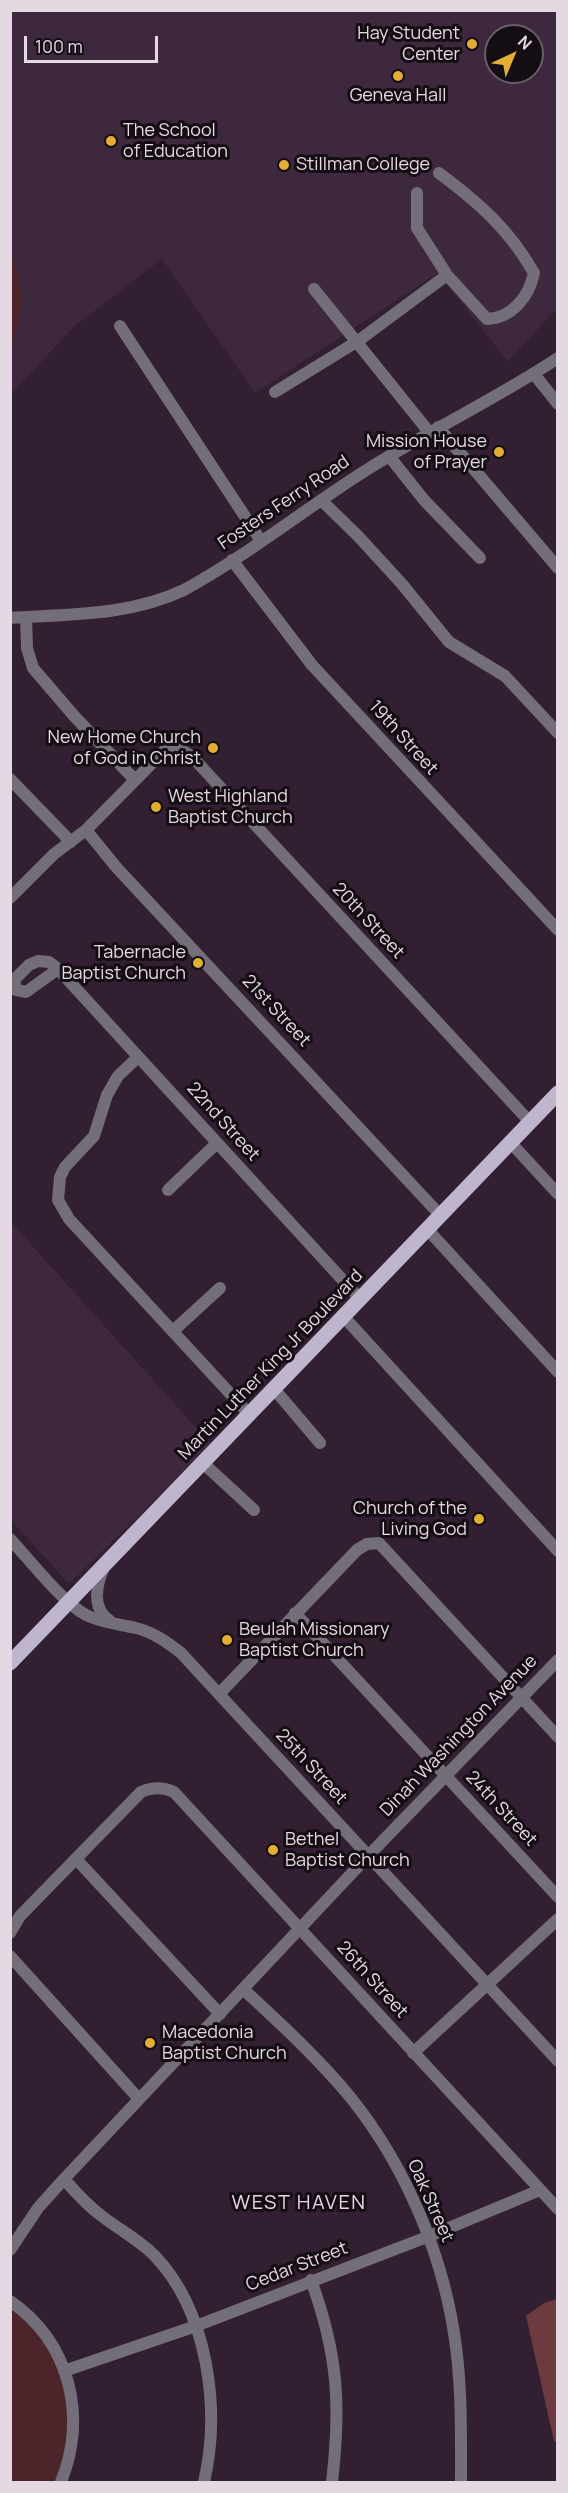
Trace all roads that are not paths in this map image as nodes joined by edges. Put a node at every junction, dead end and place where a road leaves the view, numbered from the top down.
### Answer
1 (439, 173) dead end
2 (417, 193) dead end
3 (447, 274) junction
4 (314, 289) dead end
5 (120, 326) dead end
6 (358, 341) junction
7 (558, 358) edge
8 (534, 374) junction
9 (275, 392) dead end
10 (558, 404) edge
11 (433, 430) junction
12 (389, 456) junction
13 (321, 500) junction
14 (261, 541) junction
15 (480, 558) dead end
16 (232, 560) junction
17 (558, 568) edge
18 (26, 617) junction
19 (10, 618) edge
20 (558, 733) edge
21 (10, 779) edge
22 (135, 780) junction
23 (86, 830) junction
24 (71, 842) junction
25 (10, 898) edge
26 (558, 930) edge
27 (58, 969) dead end
28 (138, 1057) junction
29 (558, 1093) edge
30 (531, 1122) junction
31 (217, 1143) junction
32 (511, 1143) junction
33 (168, 1190) dead end
34 (558, 1194) edge
35 (441, 1216) junction
36 (428, 1230) junction
37 (220, 1288) dead end
38 (361, 1300) junction
39 (344, 1317) junction
40 (173, 1331) junction
41 (558, 1372) edge
42 (275, 1390) junction
43 (249, 1414) junction
44 (320, 1443) dead end
45 (203, 1463) junction
46 (255, 1510) dead end
47 (10, 1539) edge
48 (558, 1551) edge
49 (105, 1564) junction
50 (69, 1602) junction
51 (295, 1613) junction
52 (113, 1624) junction
53 (558, 1660) edge
54 (10, 1663) edge
55 (219, 1694) junction
56 (521, 1698) junction
57 (558, 1737) edge
58 (446, 1776) junction
59 (369, 1855) junction
60 (77, 1860) junction
61 (558, 1896) edge
62 (558, 1919) edge
63 (302, 1928) junction
64 (10, 1934) edge
65 (10, 1956) edge
66 (487, 1985) junction
67 (243, 1989) junction
68 (219, 2014) junction
69 (413, 2053) junction
70 (558, 2061) edge
71 (139, 2099) junction
72 (64, 2179) junction
73 (540, 2190) junction
74 (555, 2202) edge
75 (428, 2237) junction
76 (10, 2250) edge
77 (311, 2280) junction
78 (10, 2301) edge
79 (196, 2326) junction
80 (64, 2371) junction
81 (62, 2482) edge
82 (204, 2482) edge
83 (332, 2482) edge
84 (461, 2482) edge

1 - 3 street
2 - 3 street
3 - 6 street
4 - 6 street
5 - 14 street
6 - 9 street
6 - 11 street
7 - 8 street, Fosters Ferry Road
8 - 10 street
8 - 11 street, Fosters Ferry Road
11 - 12 street, Fosters Ferry Road
11 - 17 street
12 - 13 street, Fosters Ferry Road
12 - 15 street
13 - 14 street, Fosters Ferry Road
13 - 20 street
14 - 16 street, Fosters Ferry Road
16 - 18 street, Fosters Ferry Road
16 - 26 street, 19th Street
18 - 19 street, Fosters Ferry Road
18 - 22 street
21 - 24 street
22 - 23 street
22 - 30 street, 20th Street
23 - 24 street
23 - 35 street, 21st Street
24 - 25 street
27 - 28 street, 22nd Street
28 - 31 street, 22nd Street
28 - 40 street
29 - 30 main road, Martin Luther King Jr Boulevard
30 - 32 main road, Martin Luther King Jr Boulevard
31 - 33 street
31 - 38 street, 22nd Street
32 - 34 street
32 - 35 main road, Martin Luther King Jr Boulevard
35 - 36 main road, Martin Luther King Jr Boulevard
36 - 38 main road, Martin Luther King Jr Boulevard
36 - 41 street
37 - 40 street
38 - 39 main road, Martin Luther King Jr Boulevard
39 - 42 main road, Martin Luther King Jr Boulevard
39 - 48 street
40 - 43 street
42 - 43 main road, Martin Luther King Jr Boulevard
42 - 44 street
43 - 45 main road, Martin Luther King Jr Boulevard
45 - 46 street
45 - 49 main road, Martin Luther King Jr Boulevard
47 - 50 street, 25th Street
49 - 50 main road, Martin Luther King Jr Boulevard
49 - 52 street
50 - 52 street, 25th Street
50 - 54 main road, Martin Luther King Jr Boulevard
51 - 55 street
51 - 56 street
51 - 58 street, 24th Street
52 - 55 street, 25th Street
53 - 56 street, Dinah Washington Avenue
55 - 59 street, 25th Street
56 - 57 street
56 - 58 street, Dinah Washington Avenue
58 - 59 street, Dinah Washington Avenue
58 - 61 street, 24th Street
59 - 63 street, Dinah Washington Avenue
59 - 66 street, 25th Street
60 - 63 street, 26th Street
60 - 64 street
60 - 68 street
62 - 66 street
63 - 67 street, Dinah Washington Avenue
63 - 69 street, 26th Street
65 - 71 street
66 - 69 street
66 - 70 street, 25th Street
67 - 68 street, Dinah Washington Avenue
67 - 75 street, Oak Street
68 - 71 street, Dinah Washington Avenue
69 - 73 street, 26th Street
71 - 72 street, Dinah Washington Avenue
72 - 76 street, Dinah Washington Avenue
72 - 79 street
73 - 74 street, 26th Street
73 - 75 street, Cedar Street
75 - 77 street, Cedar Street
75 - 84 street, Oak Street
77 - 79 street, Cedar Street
77 - 83 street
78 - 80 street
79 - 80 street, Cedar Street
79 - 82 street
80 - 81 street

